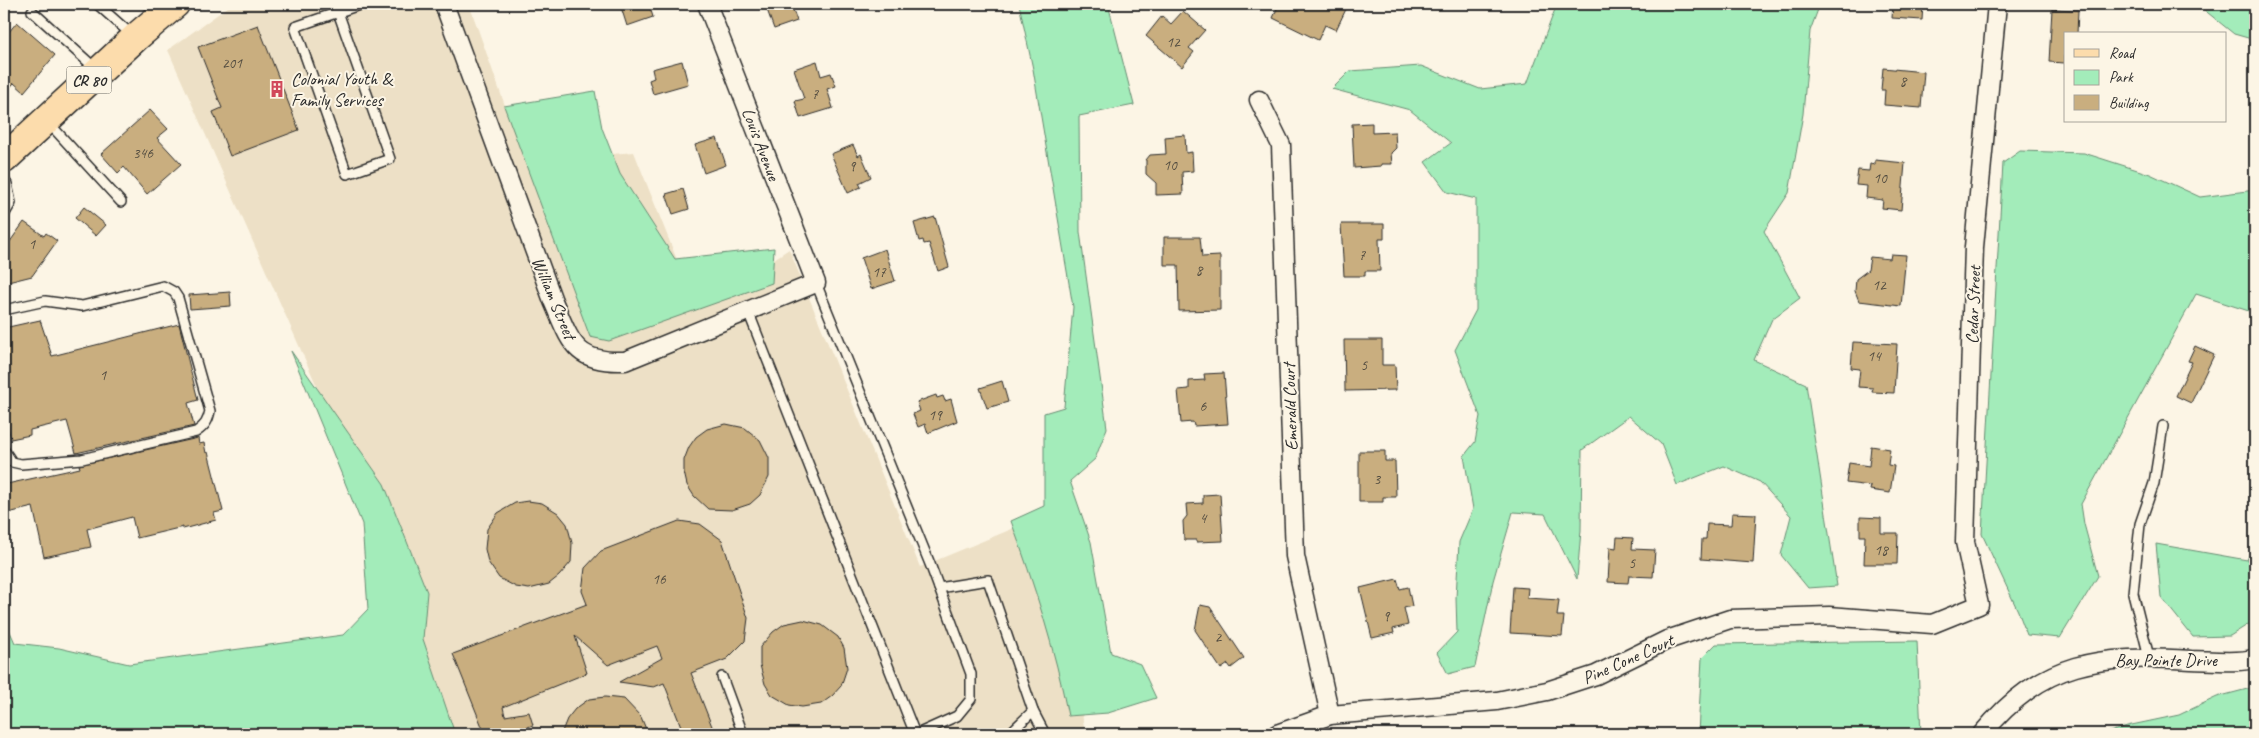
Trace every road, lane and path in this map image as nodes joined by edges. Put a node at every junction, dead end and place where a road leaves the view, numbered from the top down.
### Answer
1 (97, 4) edge
2 (362, 4) edge
3 (444, 4) edge
4 (707, 4) edge
5 (1997, 4) edge
6 (171, 5) edge
7 (32, 11) dead end
8 (338, 12) junction
9 (135, 38) junction
10 (98, 71) junction
11 (1259, 100) dead end
12 (46, 120) junction
13 (4, 159) edge
14 (4, 180) edge
15 (121, 202) dead end
16 (4, 215) edge
17 (816, 283) junction
18 (4, 310) edge
19 (748, 311) junction
20 (2163, 426) dead end
21 (4, 450) edge
22 (939, 588) junction
23 (1979, 606) joint
24 (2149, 657) junction
25 (2255, 658) edge
26 (722, 677) dead end
27 (1033, 711) junction
28 (1330, 715) junction
29 (743, 734) edge
30 (916, 734) edge
31 (1009, 734) edge
32 (1045, 734) edge
33 (1277, 734) edge
34 (1982, 734) edge

1 - 9 lane
2 - 8 lane
3 - 19 street, William Street
4 - 17 street, Louis Avenue
5 - 23 street, Cedar Street
6 - 9 main road, CR 80
7 - 10 lane
8 - 8 lane
9 - 10 main road, CR 80
10 - 12 main road, CR 80
11 - 28 street, Emerald Court
12 - 13 main road, CR 80
12 - 15 lane
14 - 16 lane
17 - 19 street, William Street
17 - 22 lane
18 - 21 lane
19 - 30 lane
20 - 24 lane
22 - 27 lane
22 - 30 lane
23 - 28 street, Pine Cone Court
24 - 25 street, Bay Pointe Drive
24 - 34 street, Bay Pointe Drive
26 - 29 lane
27 - 31 lane
27 - 32 lane
28 - 33 street, Pine Cone Court

